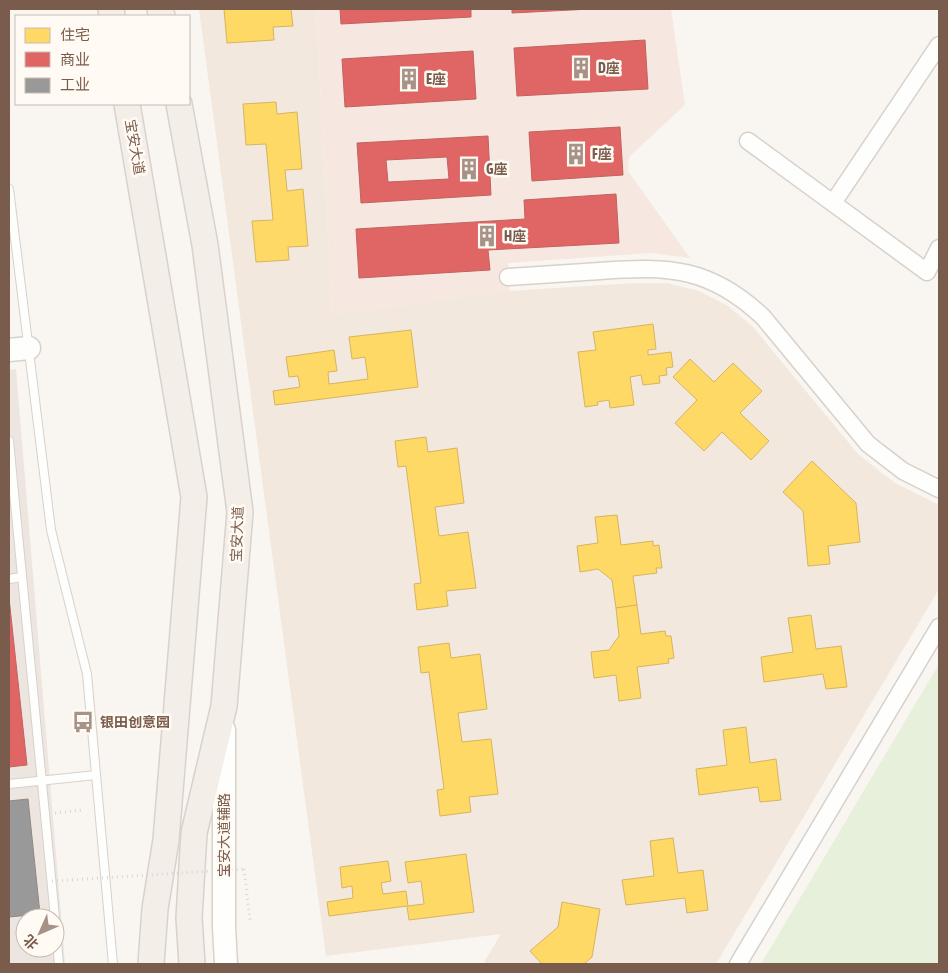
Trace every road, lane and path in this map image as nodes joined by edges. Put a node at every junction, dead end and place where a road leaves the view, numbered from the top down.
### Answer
1 (939, 44) edge
2 (127, 105) edge
3 (179, 105) edge
4 (748, 141) dead end
5 (9, 189) edge
6 (833, 203) junction
7 (939, 248) edge
8 (508, 277) dead end
9 (19, 349) edge
10 (9, 441) edge
11 (939, 488) edge
12 (22, 577) junction
13 (9, 579) edge
14 (939, 627) edge
15 (224, 706) junction
16 (96, 775) junction
17 (42, 781) junction
18 (9, 784) edge
19 (82, 810) dead end
20 (45, 814) junction
21 (52, 881) dead end
22 (54, 908) edge
23 (155, 909) junction
24 (250, 920) dead end
25 (113, 964) edge
26 (141, 964) edge
27 (151, 964) edge
28 (192, 964) edge
29 (226, 964) edge
30 (738, 964) edge

1 - 6 street
2 - 23 main road, 宝安大道
3 - 15 main road, 宝安大道
4 - 6 street
5 - 9 lane
6 - 7 street
8 - 11 street
9 - 16 lane
10 - 12 lane
12 - 13 lane
12 - 17 lane
14 - 30 street
15 - 28 main road, 宝安大道
15 - 29 main road, 宝安大道辅路
16 - 17 lane
16 - 25 lane
17 - 18 lane
17 - 20 lane
19 - 20 path
20 - 22 lane
21 - 24 path, bridge
23 - 26 main road
23 - 27 main road, 宝安大道

